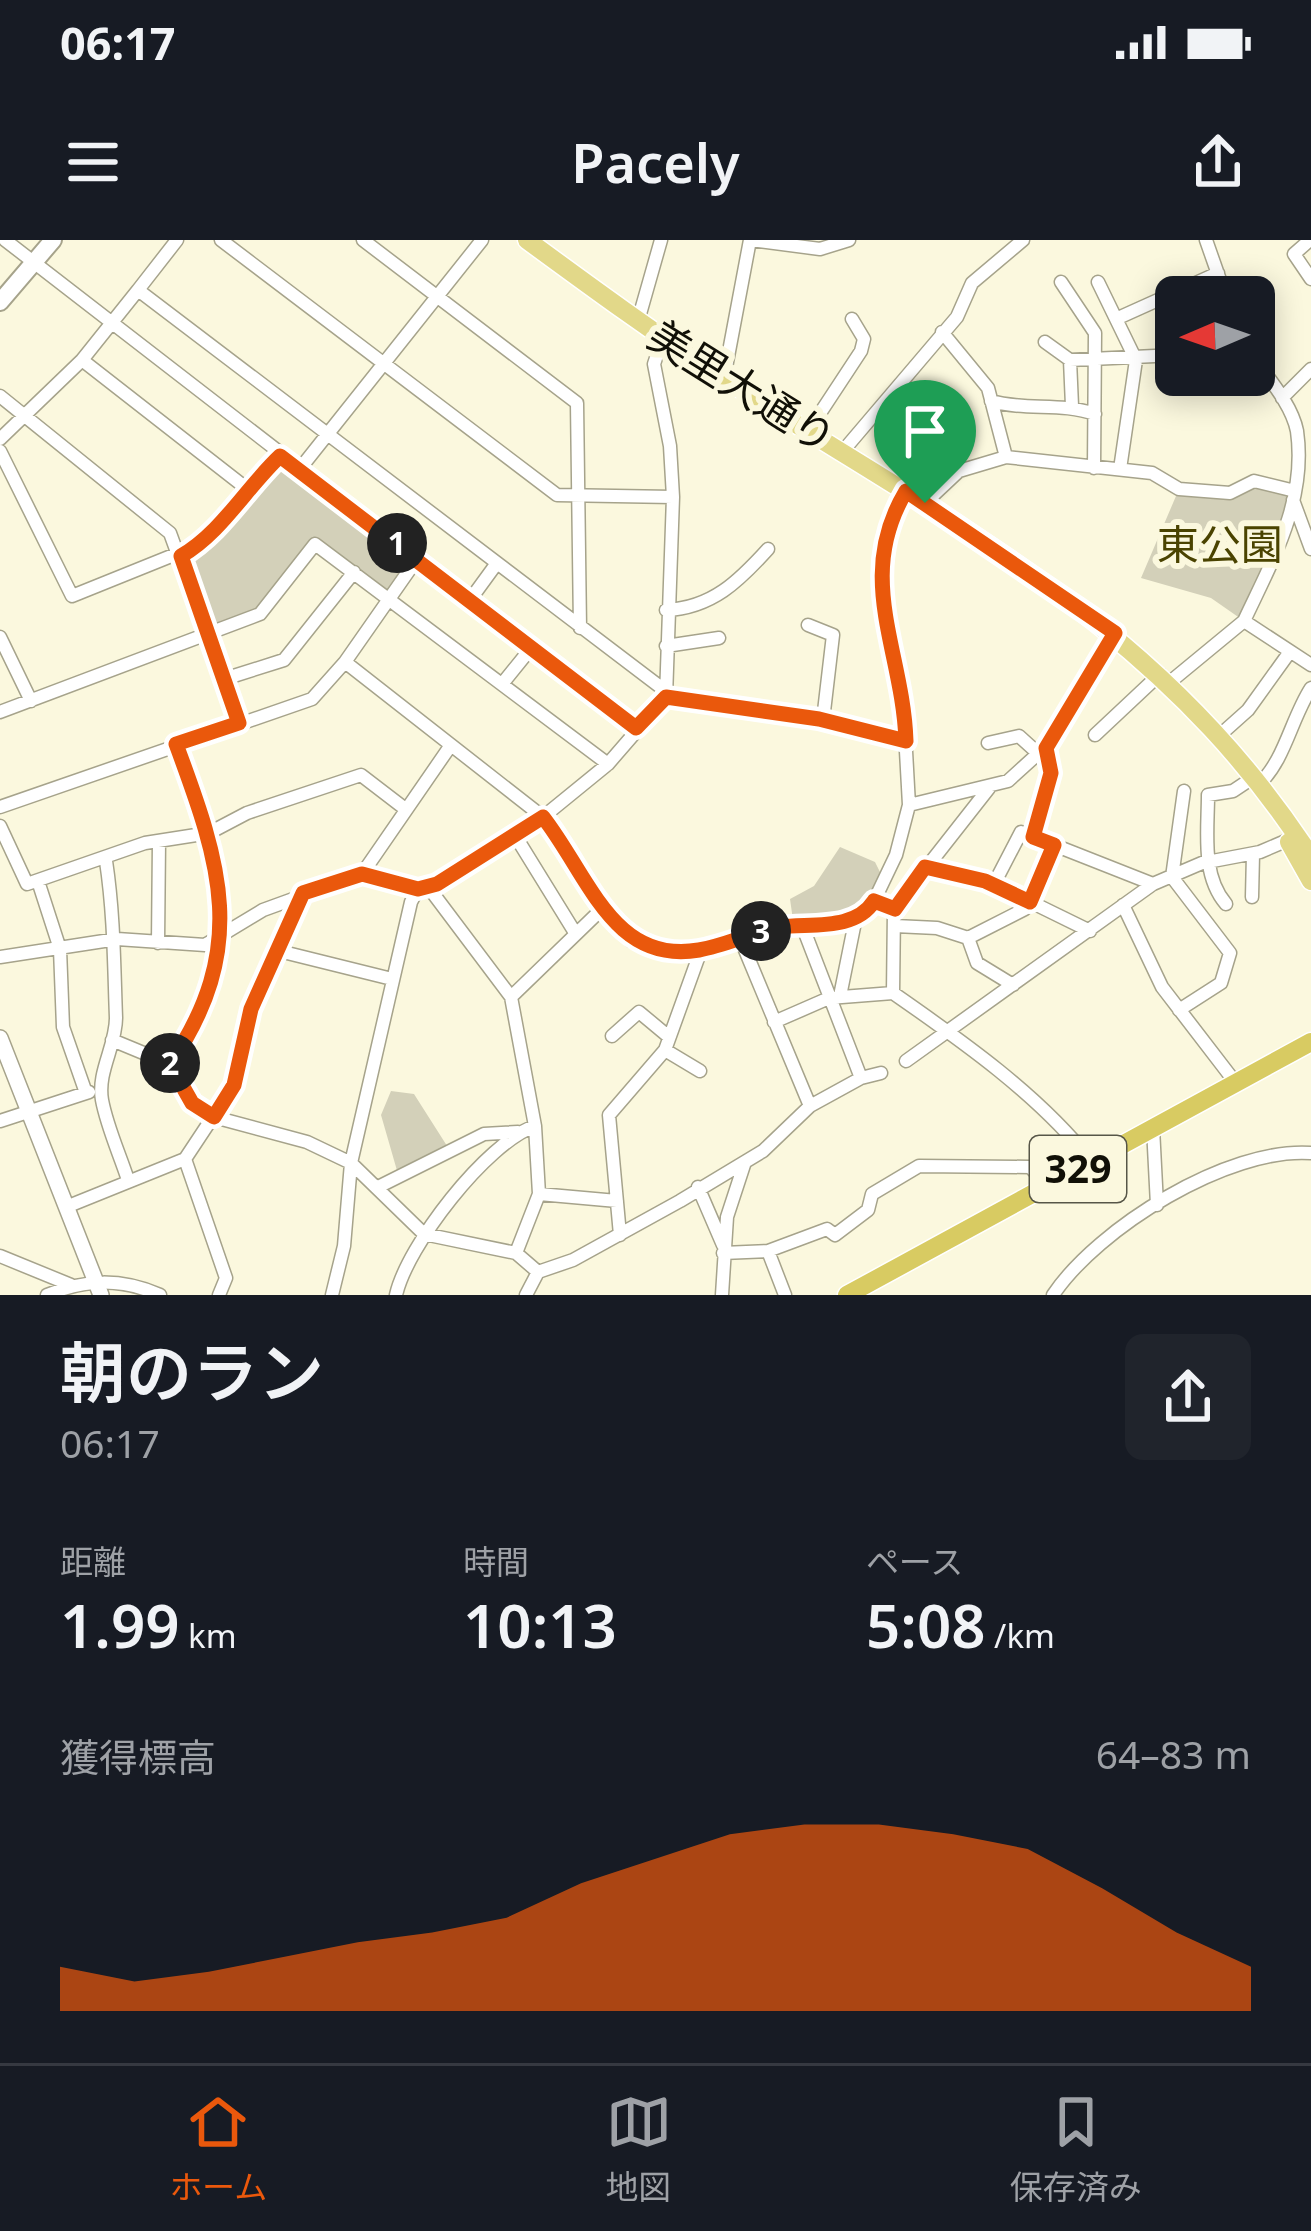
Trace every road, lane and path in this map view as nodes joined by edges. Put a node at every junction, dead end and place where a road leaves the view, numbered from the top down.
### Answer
1 (5, 240) edge
2 (53, 240) edge
3 (177, 240) edge
4 (220, 240) edge
5 (363, 240) edge
6 (482, 240) edge
7 (527, 240) edge
8 (661, 240) edge
9 (849, 240) edge
10 (1023, 240) edge
11 (1206, 240) edge
12 (1310, 240) edge
13 (821, 245) edge
14 (35, 262) junction
15 (1218, 273) junction
16 (1219, 276) edge
17 (1311, 279) edge
18 (1098, 281) dead end
19 (1061, 282) dead end
20 (138, 290) junction
21 (438, 298) junction
22 (0, 302) edge
23 (1118, 318) junction
24 (852, 319) dead end
25 (638, 321) junction
26 (110, 325) junction
27 (942, 332) junction
28 (663, 338) junction
29 (1045, 342) dead end
30 (1155, 358) edge
31 (1094, 359) junction
32 (82, 360) junction
33 (1136, 360) junction
34 (1070, 361) junction
35 (382, 364) junction
36 (1311, 369) edge
37 (724, 378) junction
38 (1275, 388) edge
39 (0, 396) edge
40 (1282, 398) junction
41 (991, 400) junction
42 (1072, 406) junction
43 (1095, 414) junction
44 (26, 416) junction
45 (1304, 428) edge
46 (809, 430) junction
47 (327, 431) junction
48 (0, 439) edge
49 (0, 451) edge
50 (843, 451) junction
51 (280, 456) junction
52 (1006, 457) junction
53 (1094, 468) junction
54 (1120, 469) junction
55 (299, 470) junction
56 (246, 488) junction
57 (906, 491) junction
58 (1294, 495) junction
59 (673, 497) junction
60 (576, 500) junction
61 (925, 503) junction
62 (1310, 542) edge
63 (768, 548) dead end
64 (181, 556) junction
65 (417, 559) junction
66 (497, 563) junction
67 (354, 572) junction
68 (392, 599) junction
69 (470, 600) junction
70 (666, 610) junction
71 (1244, 621) junction
72 (808, 625) dead end
73 (580, 628) junction
74 (1115, 633) junction
75 (211, 636) junction
76 (0, 638) edge
77 (719, 638) dead end
78 (666, 646) junction
79 (532, 647) junction
80 (1289, 653) junction
81 (345, 662) junction
82 (1311, 664) edge
83 (1166, 678) junction
84 (224, 679) junction
85 (502, 684) junction
86 (1311, 688) edge
87 (664, 693) junction
88 (31, 700) junction
89 (0, 712) edge
90 (823, 720) junction
91 (239, 723) junction
92 (636, 728) junction
93 (1095, 735) dead end
94 (1220, 735) junction
95 (906, 741) junction
96 (988, 743) dead end
97 (176, 744) junction
98 (451, 745) junction
99 (1043, 751) junction
100 (608, 764) junction
101 (1257, 781) junction
102 (988, 788) junction
103 (1184, 791) dead end
104 (909, 805) junction
105 (0, 807) edge
106 (404, 808) junction
107 (1280, 815) junction
108 (543, 817) junction
109 (0, 826) edge
110 (209, 833) junction
111 (516, 837) junction
112 (1033, 837) junction
113 (1288, 840) junction
114 (159, 841) junction
115 (1054, 845) junction
116 (1309, 852) edge
117 (1253, 854) junction
118 (106, 861) junction
119 (1208, 862) junction
120 (925, 867) junction
121 (362, 874) junction
122 (1172, 877) junction
123 (38, 881) junction
124 (1311, 881) edge
125 (994, 884) junction
126 (1153, 884) junction
127 (418, 889) junction
128 (303, 893) junction
129 (1252, 897) dead end
130 (874, 901) junction
131 (1030, 902) junction
132 (1226, 904) dead end
133 (1123, 905) junction
134 (604, 907) junction
135 (895, 909) junction
136 (856, 917) junction
137 (802, 925) junction
138 (896, 926) junction
139 (574, 931) junction
140 (1090, 931) junction
141 (223, 935) junction
142 (740, 938) junction
143 (968, 938) junction
144 (117, 939) junction
145 (158, 943) junction
146 (60, 949) junction
147 (700, 950) junction
148 (279, 951) junction
149 (0, 957) edge
150 (392, 979) junction
151 (1013, 985) junction
152 (893, 993) junction
153 (834, 997) junction
154 (511, 998) junction
155 (1179, 1010) junction
156 (774, 1022) junction
157 (948, 1031) junction
158 (612, 1036) dead end
159 (0, 1038) edge
160 (112, 1040) junction
161 (1311, 1042) edge
162 (667, 1044) junction
163 (906, 1061) dead end
164 (170, 1064) junction
165 (700, 1071) dead end
166 (880, 1073) dead end
167 (861, 1078) junction
168 (1235, 1082) junction
169 (101, 1088) junction
170 (86, 1093) junction
171 (192, 1103) junction
172 (810, 1106) junction
173 (28, 1109) junction
174 (214, 1117) junction
175 (0, 1121) edge
176 (535, 1126) junction
177 (1153, 1128) junction
178 (519, 1132) junction
179 (202, 1135) junction
180 (1311, 1153) edge
181 (185, 1159) junction
182 (746, 1161) junction
183 (1091, 1161) junction
184 (351, 1163) junction
185 (128, 1180) junction
186 (1048, 1186) junction
187 (377, 1187) junction
188 (698, 1187) junction
189 (539, 1194) junction
190 (617, 1202) junction
191 (1157, 1205) junction
192 (66, 1208) junction
193 (424, 1234) junction
194 (620, 1235) junction
195 (723, 1249) junction
196 (768, 1251) junction
197 (516, 1253) junction
198 (0, 1256) edge
199 (538, 1272) junction
200 (71, 1285) junction
201 (98, 1289) edge
202 (47, 1295) edge
203 (160, 1295) edge
204 (218, 1295) edge
205 (332, 1295) edge
206 (396, 1295) edge
207 (526, 1295) edge
208 (722, 1295) edge
209 (785, 1295) edge
210 (847, 1295) edge
211 (1053, 1295) edge

1 - 14 street
2 - 14 main road
3 - 20 street
4 - 35 street
5 - 21 street
6 - 21 street
7 - 25 main road, 美里大通り
8 - 25 street
9 - 13 street
10 - 27 street
11 - 15 street
12 - 17 street
13 - 37 street
14 - 22 main road
14 - 26 street
15 - 16 street
15 - 23 street
18 - 23 street
19 - 31 street
20 - 26 street
20 - 47 street
21 - 35 street
21 - 60 street
23 - 33 street
24 - 46 street
25 - 28 main road, 美里大通り
26 - 32 street
26 - 51 street
27 - 41 street
27 - 50 street
28 - 37 main road, 美里大通り
28 - 59 street
29 - 34 street
30 - 33 street
31 - 33 street
31 - 34 street
31 - 43 street
32 - 44 street
32 - 56 street
33 - 54 street
34 - 42 street
35 - 47 street
35 - 60 street
36 - 40 street
37 - 46 main road, 美里大通り
38 - 40 street
39 - 44 street
40 - 45 street
41 - 42 street
41 - 52 street
42 - 43 street
43 - 53 street
44 - 48 street
44 - 64 street
45 - 58 street
46 - 50 main road, 美里大通り
47 - 55 street
47 - 66 street
49 - 64 street
50 - 57 main road, 美里大通り
51 - 55 street
51 - 56 street
52 - 53 street
52 - 61 street
53 - 54 street
54 - 58 street
55 - 65 street
56 - 64 street
57 - 61 main road, 美里大通り
57 - 95 street
58 - 62 street
58 - 71 street
59 - 60 street
59 - 70 street
60 - 73 street
61 - 74 main road, 美里大通り
63 - 70 street
64 - 75 street
65 - 68 street
65 - 69 street
66 - 69 street
66 - 73 street
67 - 68 street
67 - 75 street
67 - 84 street
68 - 81 street
68 - 85 street
69 - 79 street
70 - 78 street
71 - 80 street
71 - 83 street
72 - 90 street
73 - 87 street
74 - 83 main road, 美里大通り
74 - 99 street
75 - 84 street
75 - 88 street
76 - 88 street
77 - 78 street
78 - 87 street
79 - 85 street
79 - 92 street
80 - 82 street
80 - 94 street
81 - 91 street
81 - 98 street
83 - 93 street
83 - 94 main road, 美里大通り
84 - 91 street
85 - 100 street
86 - 101 street
87 - 90 street
87 - 92 street
88 - 89 street
90 - 95 street
91 - 97 street
92 - 100 street
94 - 101 main road, 美里大通り
95 - 104 street
96 - 99 street
97 - 105 street
97 - 110 street
98 - 106 street
98 - 108 street
99 - 102 street
99 - 112 street
100 - 108 street
101 - 107 main road, 美里大通り
101 - 119 street
102 - 104 street
102 - 120 street
103 - 122 street
104 - 130 street
106 - 110 street
106 - 121 street
107 - 113 main road, 美里大通り
107 - 116 main road, 美里大通り
108 - 111 street
108 - 134 street
109 - 123 street
110 - 114 street
110 - 141 street
111 - 127 street
111 - 139 street
112 - 115 street
112 - 125 street
113 - 117 street
113 - 124 main road, 美里大通り
114 - 118 street
114 - 145 street
115 - 126 street
115 - 131 street
117 - 119 street
117 - 129 street
118 - 123 street
118 - 144 street
119 - 122 street
119 - 132 street
120 - 125 street
120 - 135 street
121 - 127 street
121 - 128 street
122 - 126 street
122 - 155 street
123 - 146 street
125 - 131 street
126 - 133 street
127 - 150 street
127 - 154 street
128 - 141 street
128 - 148 street
130 - 135 street
130 - 136 street
131 - 140 street
131 - 143 street
133 - 140 street
133 - 155 street
134 - 139 street
134 - 147 street
135 - 138 street
136 - 137 street
136 - 153 street
137 - 142 street
137 - 153 street
138 - 143 street
138 - 152 street
139 - 154 street
140 - 151 street
141 - 145 street
141 - 164 street
142 - 147 street
142 - 156 street
143 - 151 street
144 - 145 street
144 - 146 street
144 - 160 street
146 - 149 street
146 - 170 street
147 - 162 street
148 - 150 street
148 - 174 street
150 - 184 street
151 - 157 street
152 - 153 street
152 - 157 street
153 - 156 street
153 - 167 street
154 - 176 street
155 - 168 street
156 - 172 street
157 - 163 street
157 - 183 street
158 - 162 street
159 - 173 street
160 - 164 street
160 - 169 street
161 - 168 highway, 329
162 - 165 street
162 - 190 street
164 - 171 street
166 - 167 street
167 - 172 street
168 - 177 highway, 329
169 - 170 street
169 - 185 street
170 - 173 street
171 - 174 street
171 - 179 street
172 - 182 street
173 - 175 street
173 - 192 street
174 - 179 street
174 - 184 street
176 - 178 street
176 - 189 street
177 - 183 highway, 329
177 - 191 street
178 - 187 street
178 - 193 street
179 - 181 street
180 - 191 street
181 - 185 street
181 - 204 street
182 - 188 street
182 - 195 street
183 - 186 highway, 329
184 - 187 street
184 - 205 street
185 - 192 street
186 - 196 street
186 - 210 highway, 329
187 - 193 street
188 - 194 street
188 - 195 street
189 - 190 street
189 - 197 street
190 - 194 street
191 - 211 street
192 - 201 street
193 - 197 street
193 - 206 street
194 - 199 street
195 - 196 street
195 - 208 street
196 - 209 street
197 - 199 street
198 - 200 street
199 - 207 street
200 - 201 street
200 - 202 street
201 - 203 street

